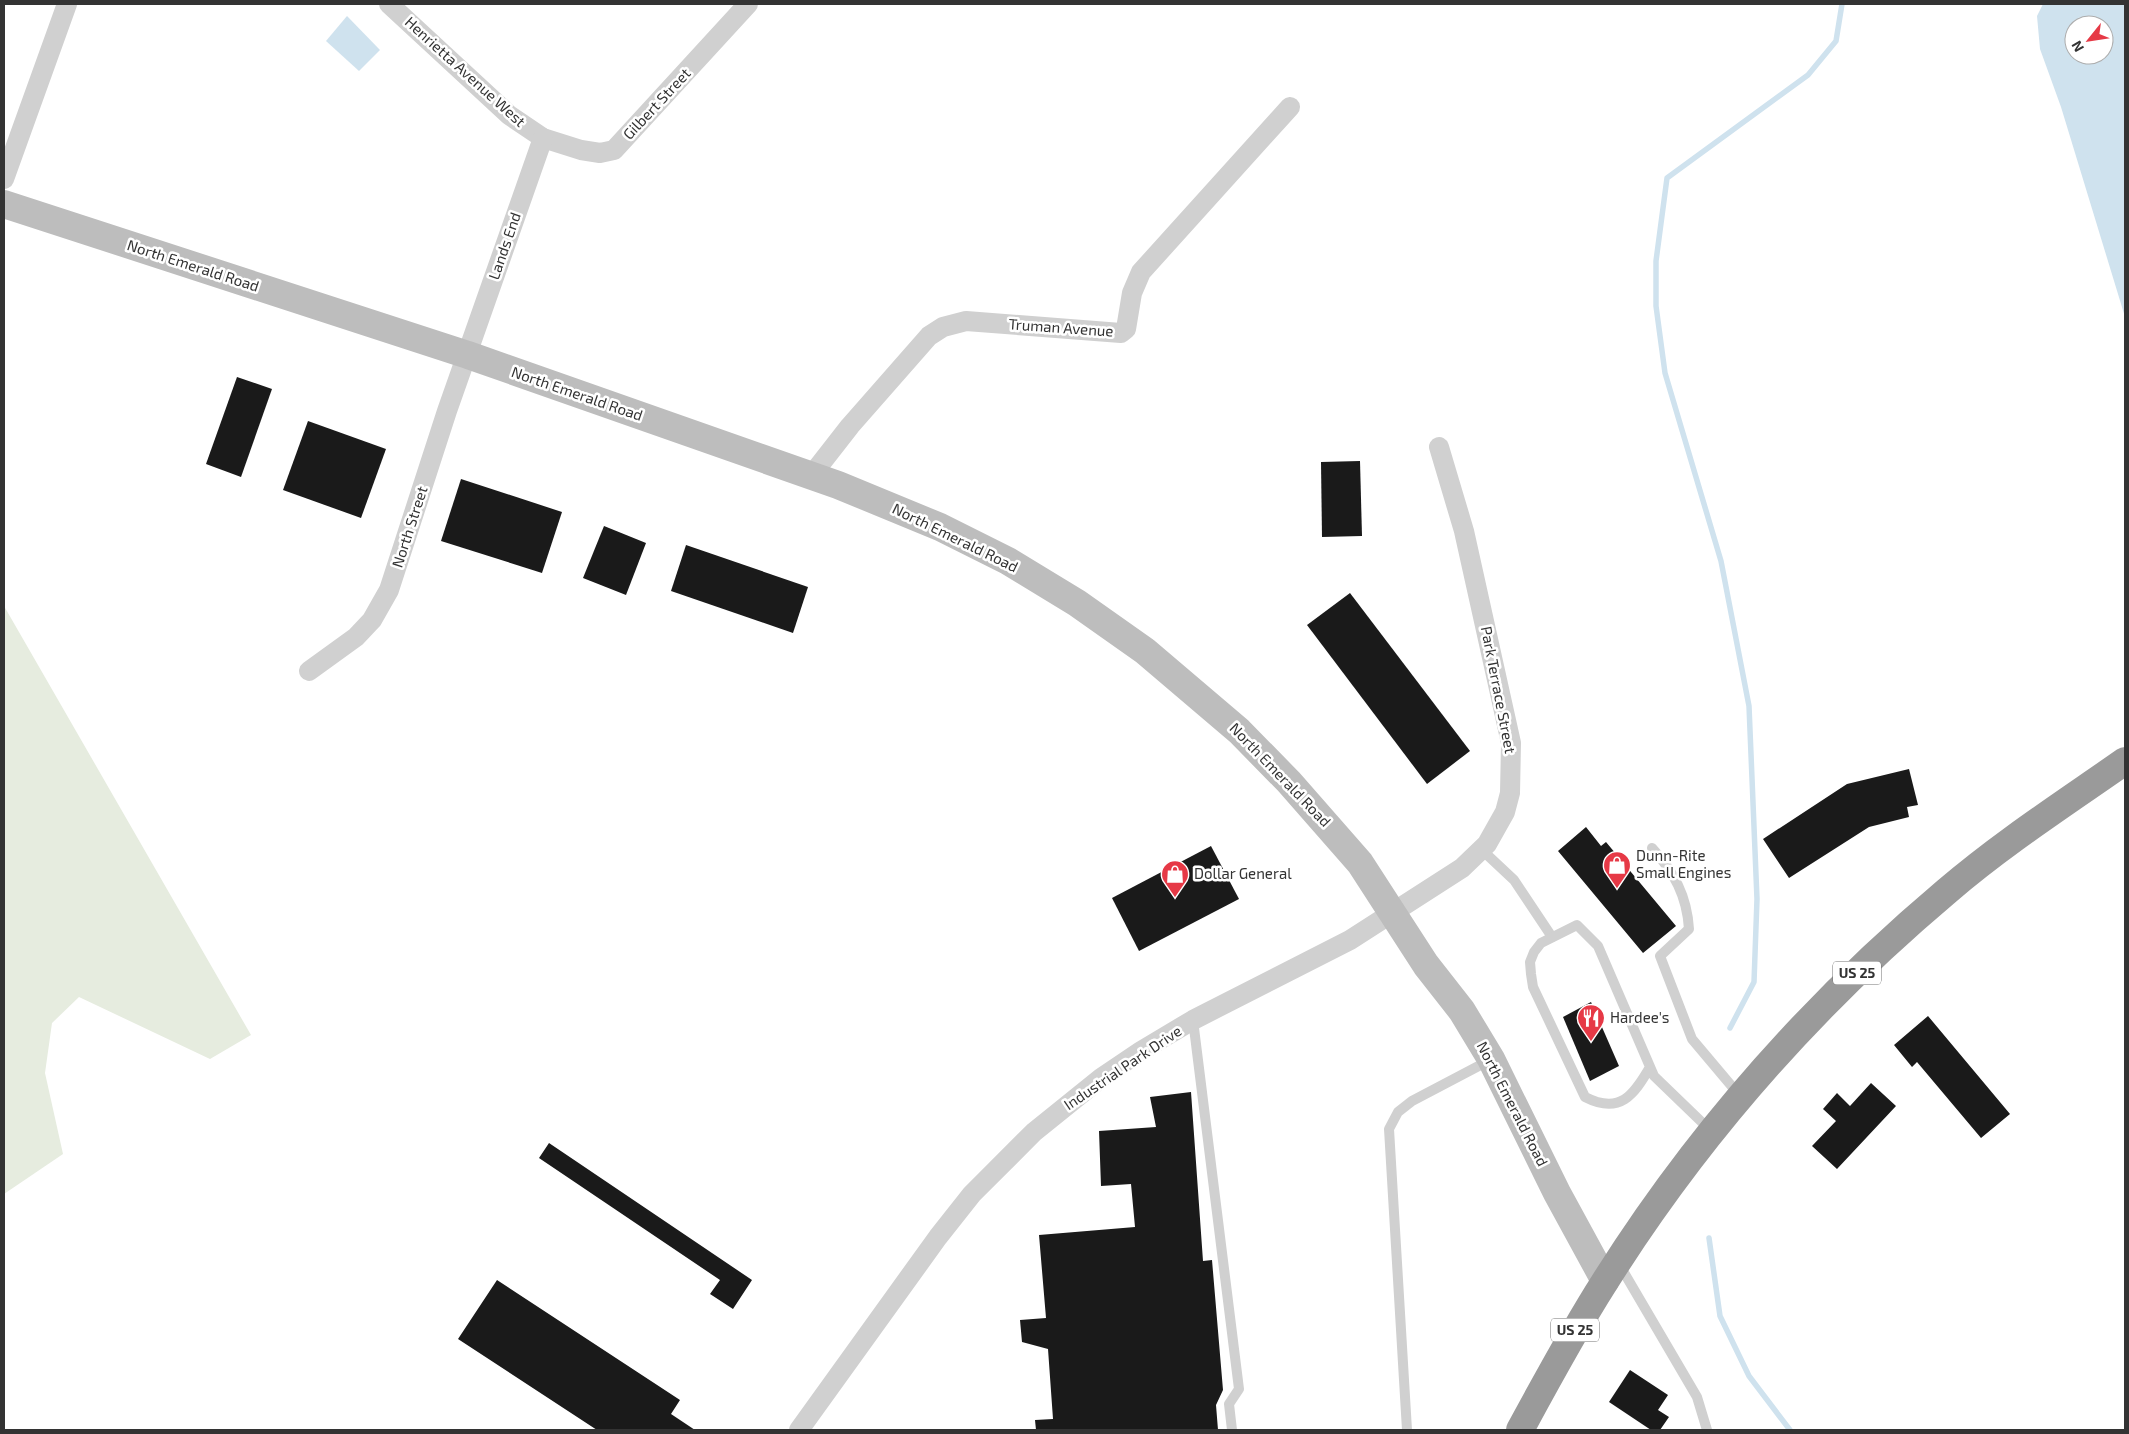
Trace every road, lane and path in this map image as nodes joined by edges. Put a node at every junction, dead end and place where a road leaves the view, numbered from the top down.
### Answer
1 (67, 4) edge
2 (389, 4) edge
3 (748, 4) edge
4 (1290, 107) dead end
5 (543, 138) junction
6 (4, 179) edge
7 (4, 204) edge
8 (468, 355) junction
9 (1439, 447) dead end
10 (811, 476) junction
11 (309, 671) dead end
12 (2125, 761) edge
13 (1652, 848) dead end
14 (1482, 850) junction
15 (1392, 915) junction
16 (1552, 937) junction
17 (1193, 1020) junction
18 (1491, 1059) junction
19 (1650, 1067) junction
20 (1741, 1096) junction
21 (1712, 1132) junction
22 (1612, 1271) junction
23 (799, 1430) edge
24 (1232, 1430) edge
25 (1407, 1430) edge
26 (1520, 1430) edge
27 (1707, 1430) edge

1 - 6 street
2 - 5 street, Henrietta Avenue West
3 - 5 street, Gilbert Street
4 - 10 street, Truman Avenue
5 - 8 street, Lands End
7 - 8 main road, North Emerald Road
8 - 10 main road, North Emerald Road
8 - 11 street, North Street
9 - 14 street, Park Terrace Street
10 - 15 main road, North Emerald Road
12 - 20 highway, US 25
13 - 20 lane
14 - 15 street, Park Terrace Street
14 - 16 lane
15 - 17 street, Industrial Park Drive
15 - 18 main road, North Emerald Road
16 - 19 lane
16 - 19 lane
17 - 23 street, Industrial Park Drive
17 - 24 lane
18 - 22 main road, North Emerald Road
18 - 25 lane
19 - 21 lane
20 - 21 highway, US 25
21 - 22 highway, US 25
22 - 26 highway, US 25
22 - 27 lane

